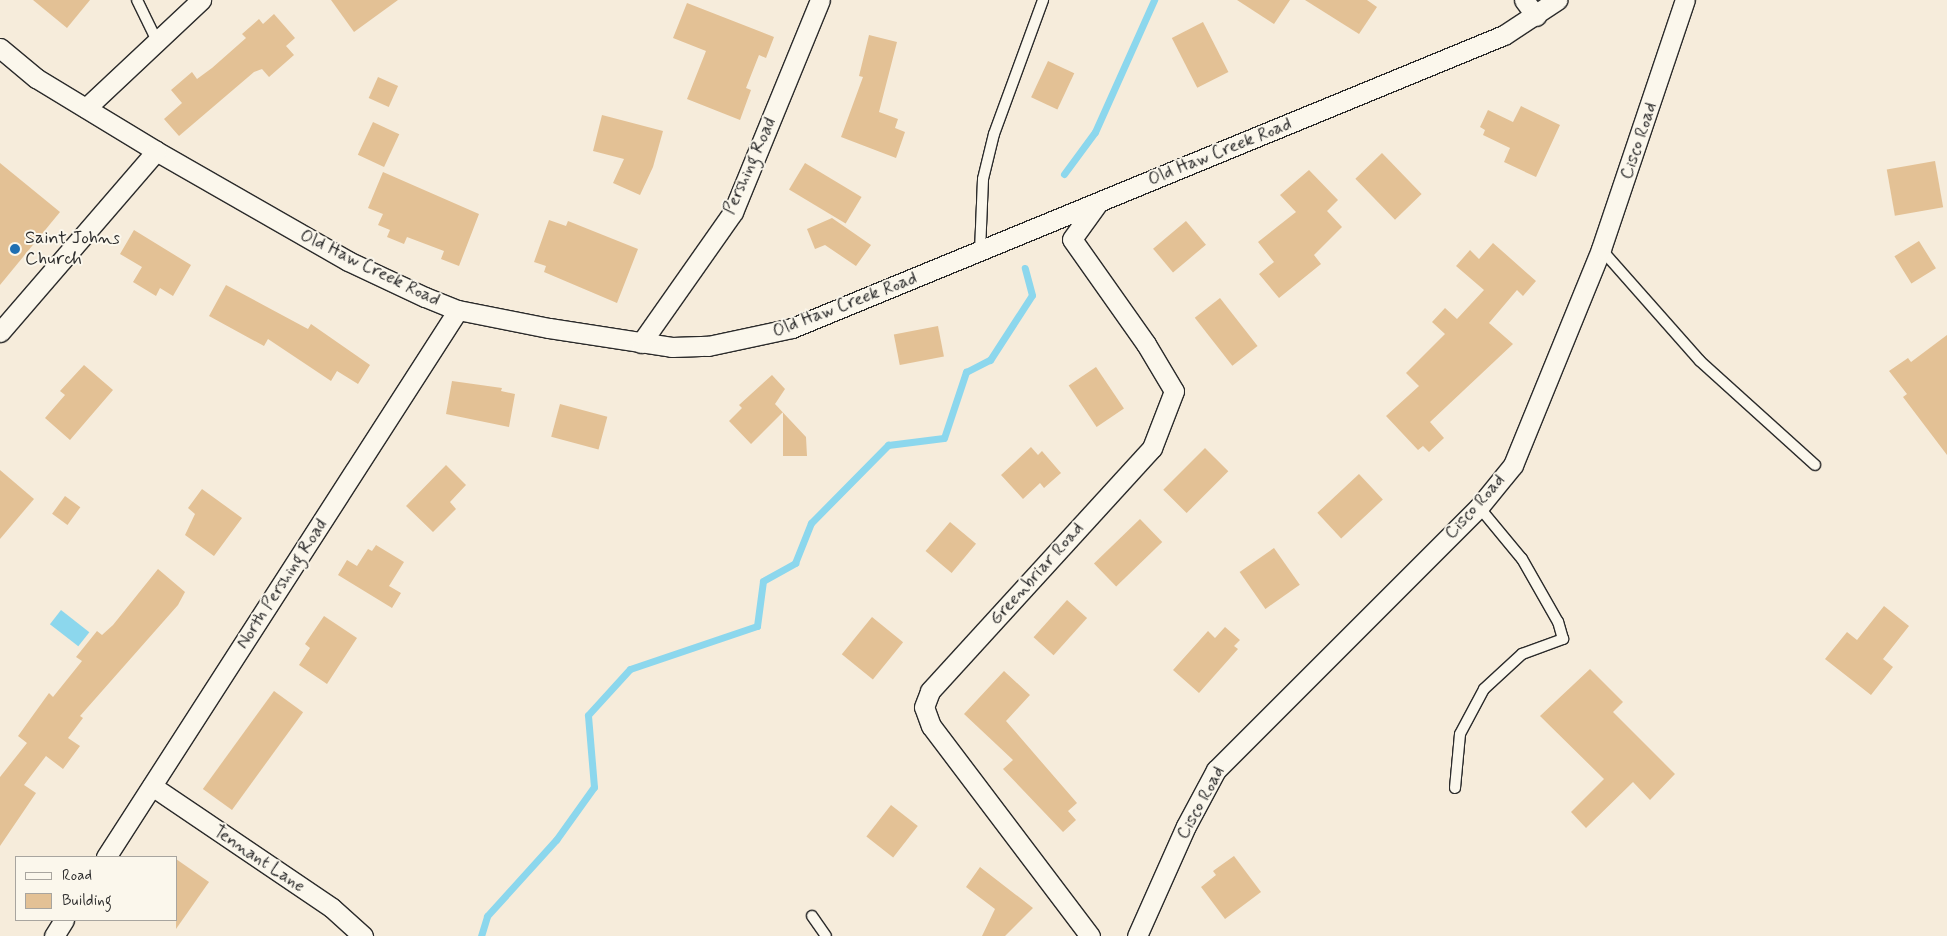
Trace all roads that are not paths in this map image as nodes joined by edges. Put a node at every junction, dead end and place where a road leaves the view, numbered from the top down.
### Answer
1 (137, 0) edge
2 (201, 0) edge
3 (820, 0) edge
4 (1043, 0) edge
5 (1524, 0) edge
6 (1557, 0) edge
7 (1685, 0) edge
8 (1536, 16) junction
9 (157, 41) junction
10 (0, 48) edge
11 (86, 108) junction
12 (156, 151) junction
13 (1098, 203) junction
14 (1600, 249) junction
15 (980, 251) junction
16 (458, 310) junction
17 (0, 332) edge
18 (641, 343) junction
19 (1815, 465) dead end
20 (1479, 507) junction
21 (152, 786) junction
22 (1455, 788) dead end
23 (107, 856) edge
24 (812, 916) dead end
25 (63, 921) edge
26 (54, 936) edge
27 (363, 936) edge
28 (826, 936) edge
29 (1090, 936) edge
30 (1137, 936) edge

1 - 9 lane
2 - 9 street
3 - 18 street, Pershing Road
4 - 15 lane
5 - 8 street
6 - 8 street, Old Haw Creek Road
7 - 14 street, Cisco Road
8 - 13 street, Old Haw Creek Road
9 - 11 street
10 - 11 street, Old Haw Creek Road
11 - 12 street, Old Haw Creek Road
12 - 16 street, Old Haw Creek Road
12 - 17 street
13 - 15 street, Old Haw Creek Road
13 - 29 street, Greenbriar Road
14 - 19 lane
14 - 20 street, Cisco Road
15 - 18 street, Old Haw Creek Road
16 - 18 street, Old Haw Creek Road
16 - 21 street, North Pershing Road
20 - 22 lane
20 - 30 street, Cisco Road
21 - 23 street, North Pershing Road
21 - 27 street, Tennant Lane
24 - 28 lane
25 - 26 street

